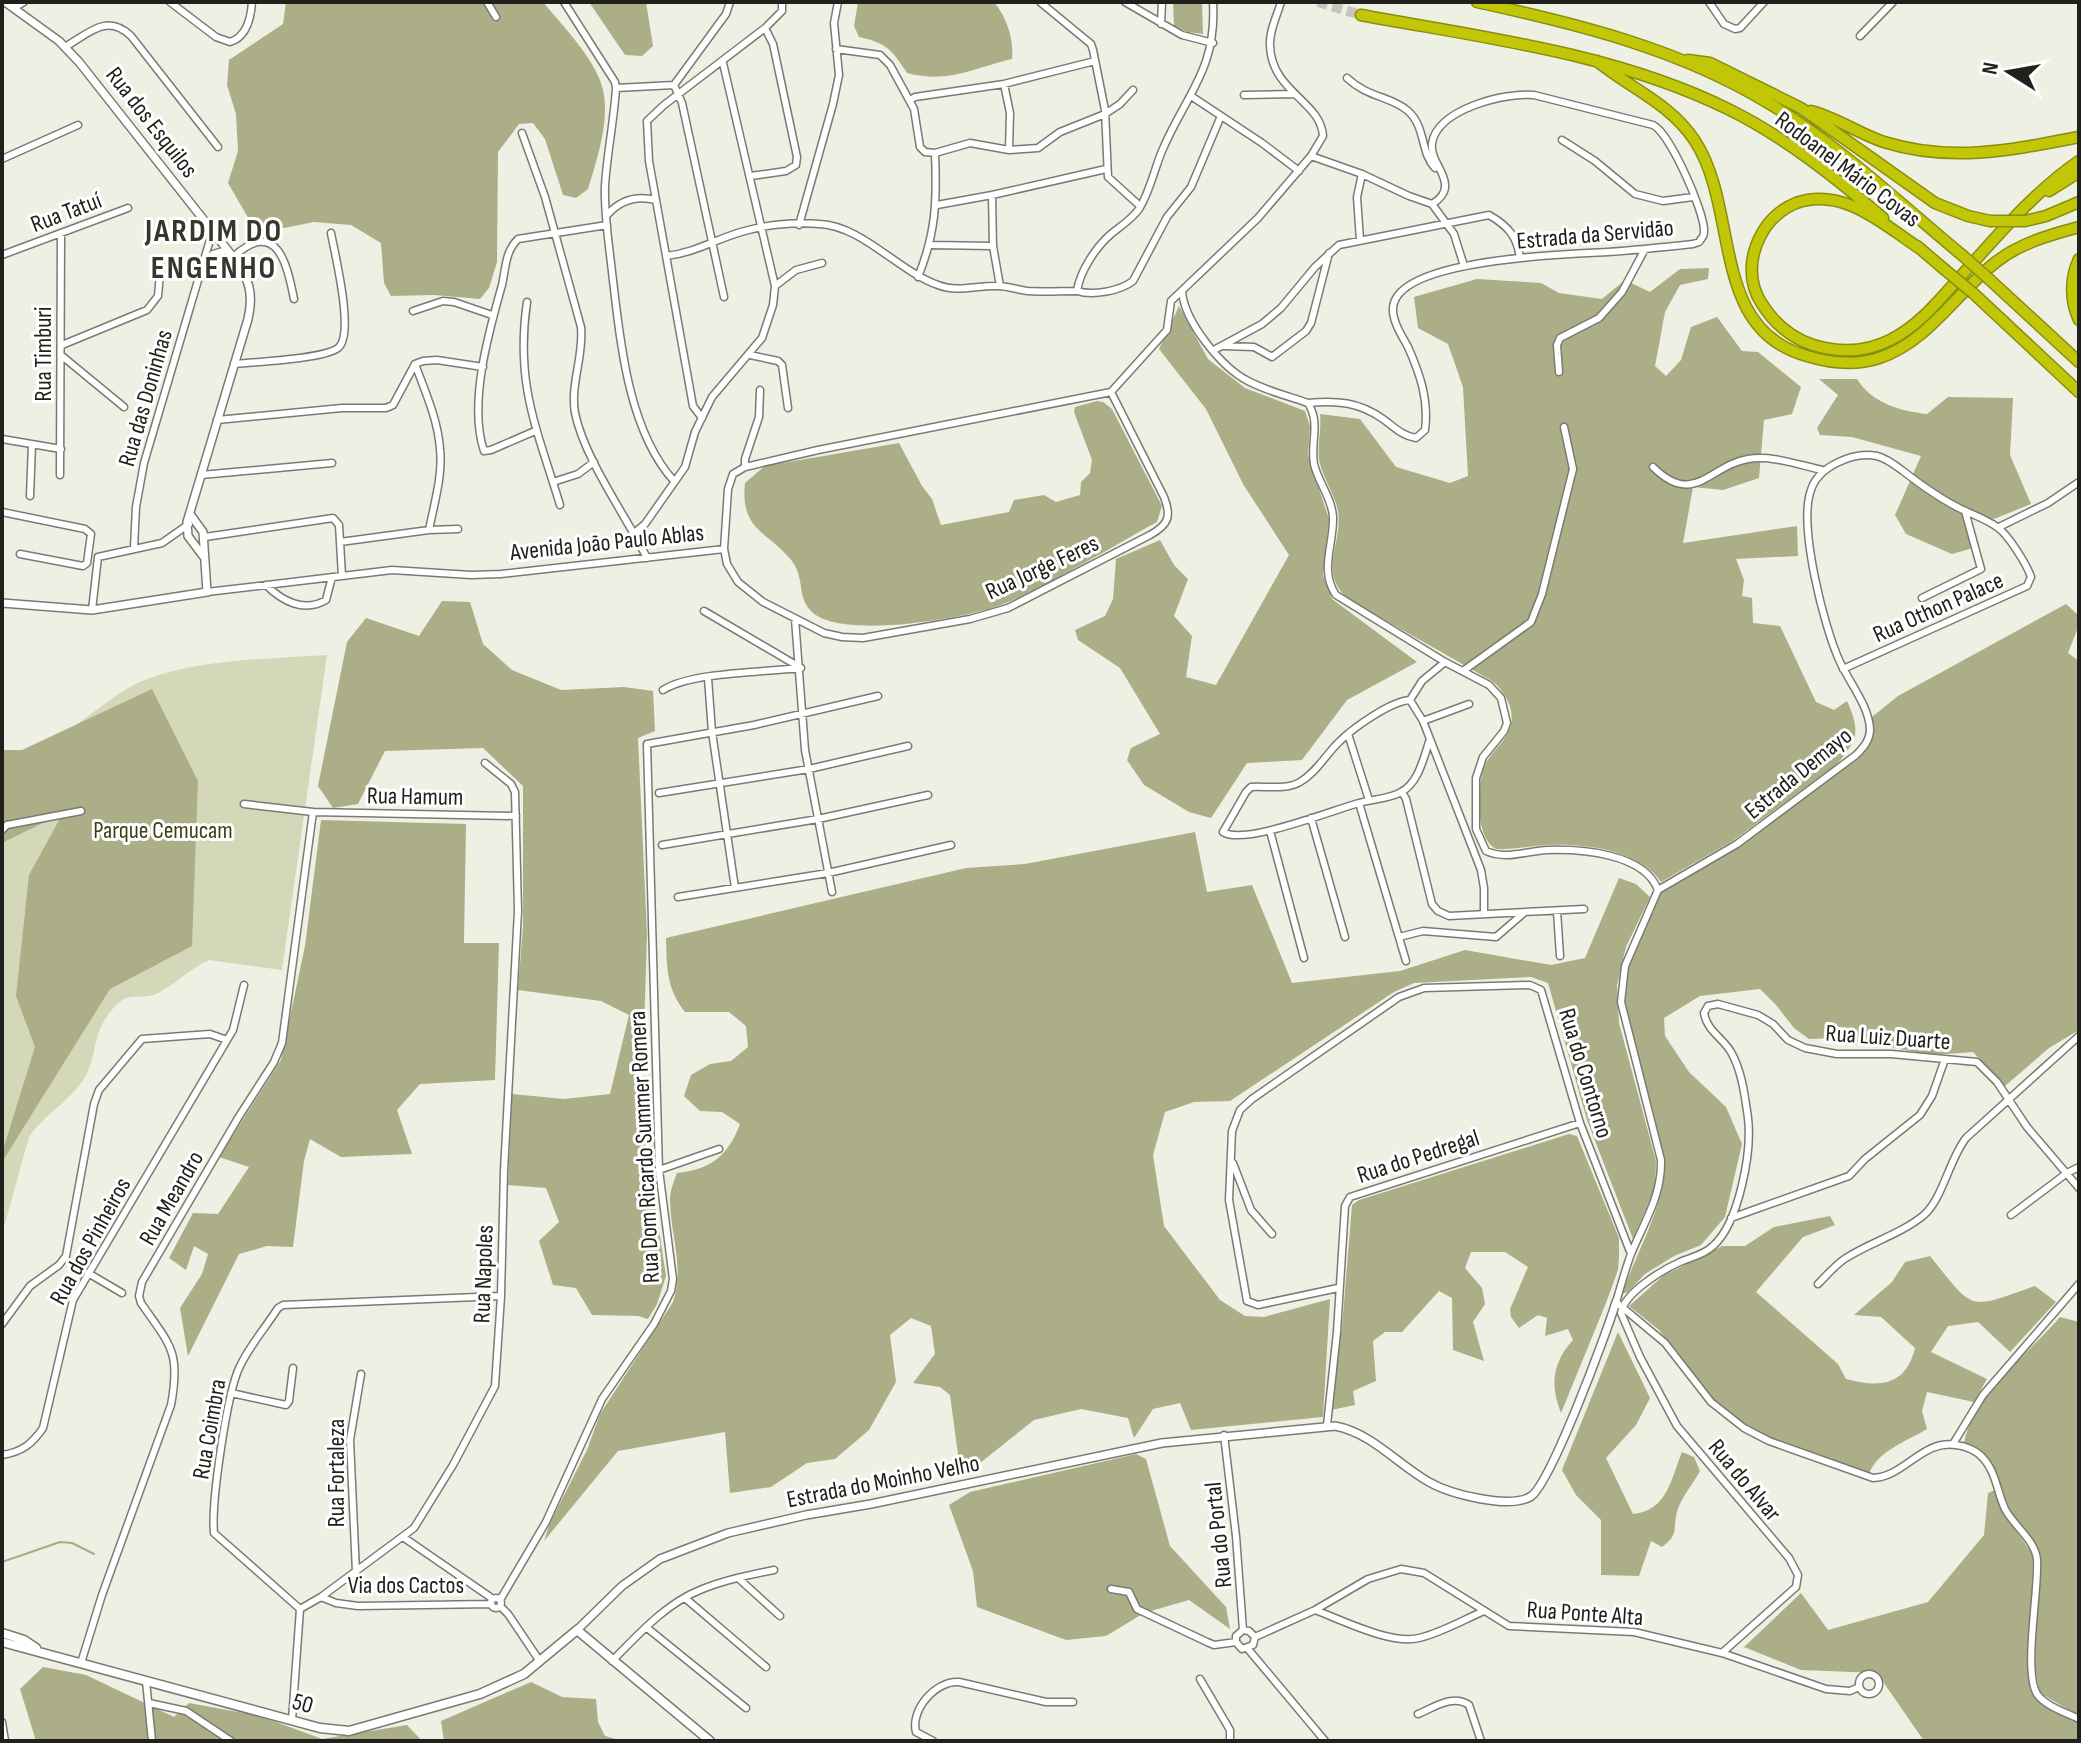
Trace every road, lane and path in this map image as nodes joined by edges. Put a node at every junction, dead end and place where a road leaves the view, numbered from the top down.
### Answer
1 (5, 2) edge
2 (24, 2) edge
3 (170, 2) edge
4 (252, 2) edge
5 (487, 2) edge
6 (564, 2) edge
7 (730, 2) edge
8 (782, 2) edge
9 (838, 2) edge
10 (1040, 2) edge
11 (1125, 2) edge
12 (1153, 2) edge
13 (1162, 2) edge
14 (1213, 2) edge
15 (1477, 2) edge
16 (1709, 2) edge
17 (1764, 2) edge
18 (1893, 2) edge
19 (1280, 6) edge
20 (14, 8) junction
21 (1160, 10) junction
22 (1361, 15) tunnel mouth
23 (496, 17) dead end
24 (1161, 24) junction
25 (765, 28) junction
26 (1860, 36) dead end
27 (1213, 43) junction
28 (65, 47) junction
29 (836, 49) junction
30 (1684, 60) junction
31 (1095, 61) junction
32 (1597, 61) junction
33 (723, 63) junction
34 (1347, 78) dead end
35 (1004, 84) junction
36 (674, 85) junction
37 (616, 88) junction
38 (1133, 90) dead end
39 (1294, 94) junction
40 (1244, 95) dead end
41 (678, 96) junction
42 (1191, 96) junction
43 (910, 100) junction
44 (1801, 108) junction
45 (1105, 114) junction
46 (1221, 116) junction
47 (78, 125) dead end
48 (522, 133) dead end
49 (2079, 137) edge
50 (1562, 140) dead end
51 (218, 147) dead end
52 (1009, 150) junction
53 (935, 153) junction
54 (1311, 156) junction
55 (2, 159) edge
56 (2079, 161) edge
57 (1106, 169) junction
58 (1438, 170) junction
59 (1299, 171) junction
60 (2079, 172) edge
61 (1362, 174) junction
62 (751, 176) junction
63 (992, 195) junction
64 (1693, 197) junction
65 (656, 200) junction
66 (2079, 202) edge
67 (1432, 204) junction
68 (937, 205) junction
69 (1140, 206) junction
70 (128, 208) dead end
71 (607, 215) junction
72 (2024, 216) junction
73 (1447, 223) junction
74 (607, 225) junction
75 (799, 225) junction
76 (761, 227) junction
77 (2079, 227) edge
78 (555, 232) junction
79 (61, 233) junction
80 (212, 233) junction
81 (331, 233) dead end
82 (1360, 240) junction
83 (714, 243) junction
84 (931, 245) junction
85 (993, 246) junction
86 (1645, 249) junction
87 (1922, 250) junction
88 (230, 253) junction
89 (1329, 253) junction
90 (2, 255) edge
91 (666, 256) junction
92 (1520, 258) junction
93 (2079, 259) edge
94 (205, 261) junction
95 (161, 262) dead end
96 (822, 263) dead end
97 (1464, 266) junction
98 (918, 277) junction
99 (775, 286) junction
100 (1000, 286) junction
101 (1077, 291) junction
102 (1182, 291) junction
103 (724, 297) dead end
104 (294, 299) dead end
105 (527, 302) dead end
106 (413, 311) dead end
107 (492, 315) junction
108 (2079, 320) edge
109 (62, 345) junction
110 (1222, 346) junction
111 (1214, 350) junction
112 (2036, 353) junction
113 (750, 355) junction
114 (62, 356) junction
115 (2079, 362) edge
116 (234, 364) junction
117 (415, 364) junction
118 (483, 367) junction
119 (1559, 372) dead end
120 (760, 390) dead end
121 (1111, 392) junction
122 (2079, 392) edge
123 (2079, 400) edge
124 (1308, 403) junction
125 (124, 407) dead end
126 (788, 408) dead end
127 (702, 418) junction
128 (217, 420) junction
129 (1564, 427) dead end
130 (535, 431) junction
131 (2, 439) edge
132 (32, 444) junction
133 (61, 449) junction
134 (594, 462) junction
135 (332, 463) dead end
136 (745, 467) junction
137 (1653, 467) dead end
138 (1822, 470) junction
139 (60, 475) dead end
140 (201, 475) junction
141 (674, 481) junction
142 (553, 482) junction
143 (2079, 482) edge
144 (30, 496) dead end
145 (560, 505) dead end
146 (1965, 511) junction
147 (2, 512) edge
148 (193, 517) junction
149 (187, 526) junction
150 (1999, 527) junction
151 (458, 529) dead end
152 (429, 530) junction
153 (634, 533) junction
154 (205, 537) junction
155 (340, 542) junction
156 (134, 548) junction
157 (724, 549) junction
158 (20, 554) dead end
159 (203, 556) junction
160 (647, 558) junction
161 (342, 576) junction
162 (332, 577) junction
163 (266, 585) junction
164 (207, 592) junction
165 (1922, 598) dead end
166 (2, 603) edge
167 (92, 610) junction
168 (704, 611) dead end
169 (795, 619) junction
170 (1445, 662) junction
171 (801, 668) junction
172 (1843, 669) junction
173 (1463, 671) junction
174 (708, 678) junction
175 (663, 690) dead end
176 (878, 696) dead end
177 (1410, 700) junction
178 (1469, 704) dead end
179 (803, 713) junction
180 (1423, 721) junction
181 (712, 732) junction
182 (1348, 734) junction
183 (1430, 739) junction
184 (908, 746) dead end
185 (485, 763) dead end
186 (809, 769) junction
187 (720, 783) junction
188 (1402, 792) junction
189 (659, 793) dead end
190 (928, 795) dead end
191 (1369, 800) junction
192 (1359, 803) junction
193 (244, 804) dead end
194 (81, 811) dead end
195 (313, 812) junction
196 (516, 816) junction
197 (1311, 818) junction
198 (818, 819) junction
199 (2, 830) edge
200 (1270, 831) junction
201 (727, 834) junction
202 (662, 845) dead end
203 (951, 845) dead end
204 (828, 873) junction
205 (735, 888) junction
206 (1658, 890) junction
207 (832, 892) dead end
208 (678, 897) dead end
209 (1584, 909) dead end
210 (1557, 911) junction
211 (1525, 912) junction
212 (1484, 914) junction
213 (1345, 937) dead end
214 (1399, 937) junction
215 (1560, 956) dead end
216 (1304, 958) dead end
217 (1406, 961) dead end
218 (244, 985) dead end
219 (2079, 1036) edge
220 (227, 1040) junction
221 (1945, 1059) junction
222 (2008, 1100) junction
223 (1580, 1123) junction
224 (719, 1149) dead end
225 (1232, 1160) junction
226 (2079, 1167) edge
227 (659, 1170) junction
228 (2067, 1173) junction
229 (2079, 1188) edge
230 (1229, 1200) junction
231 (1247, 1202) junction
232 (2011, 1215) dead end
233 (1731, 1218) junction
234 (1272, 1234) dead end
235 (1631, 1254) junction
236 (88, 1273) junction
237 (1818, 1284) dead end
238 (2079, 1284) edge
239 (1338, 1288) junction
240 (122, 1293) dead end
241 (501, 1296) junction
242 (1619, 1304) junction
243 (2, 1324) edge
244 (293, 1368) dead end
245 (361, 1374) dead end
246 (231, 1393) junction
247 (1327, 1425) junction
248 (1224, 1435) junction
249 (1953, 1444) junction
250 (2, 1455) edge
251 (403, 1537) junction
252 (774, 1570) dead end
253 (356, 1572) junction
254 (738, 1578) junction
255 (1111, 1589) dead end
256 (321, 1597) junction
257 (685, 1598) junction
258 (496, 1602) junction
259 (300, 1609) junction
260 (1315, 1610) junction
261 (1484, 1611) junction
262 (780, 1616) dead end
263 (646, 1627) junction
264 (577, 1630) junction
265 (1243, 1630) junction
266 (2, 1633) edge
267 (1255, 1637) junction
268 (2, 1642) edge
269 (1236, 1642) junction
270 (1248, 1649) junction
271 (39, 1651) junction
272 (1722, 1653) junction
273 (539, 1660) junction
274 (612, 1661) junction
275 (81, 1663) junction
276 (766, 1667) dead end
277 (1200, 1679) dead end
278 (146, 1681) junction
279 (1859, 1687) dead end
280 (1073, 1702) dead end
281 (149, 1703) junction
282 (746, 1708) dead end
283 (1418, 1714) dead end
284 (2079, 1719) edge
285 (292, 1720) junction
286 (2, 1722) edge
287 (5, 1741) edge
288 (152, 1741) edge
289 (231, 1741) edge
290 (710, 1741) edge
291 (933, 1741) edge
292 (1230, 1741) edge
293 (1325, 1741) edge
294 (1481, 1741) edge

1 - 20 street, Rua dos Esquilos
2 - 20 street
3 - 4 street
5 - 23 street
6 - 37 street
7 - 36 street
8 - 25 street
9 - 29 street
10 - 31 street
11 - 24 street
12 - 21 street
13 - 21 street
14 - 27 street
15 - 30 highway, Rodoanel Mário Covas
16 - 17 street
18 - 26 street
19 - 39 street
20 - 28 street, Rua dos Esquilos
21 - 24 street
22 - 32 highway, Rodoanel Mário Covas
24 - 27 street
25 - 33 street
25 - 62 street
27 - 42 street
28 - 51 street
28 - 80 street, Rua dos Esquilos
29 - 43 street
29 - 75 street
30 - 44 highway
30 - 115 highway, Rodoanel Mário Covas, bridge
31 - 35 street
31 - 45 street
32 - 77 highway
32 - 87 highway, Rodoanel Mário Covas
33 - 41 street
33 - 62 street
34 - 58 street
35 - 43 street
35 - 52 street
36 - 37 street
36 - 41 street
37 - 71 street
38 - 45 street
39 - 40 street
39 - 54 street
41 - 65 street
41 - 83 street
42 - 46 street
42 - 69 street
43 - 53 street
44 - 49 highway
44 - 72 highway, bridge
45 - 52 street
45 - 57 street
46 - 59 street
46 - 101 street
47 - 55 street
48 - 78 street
50 - 64 street
52 - 53 street
53 - 68 street
54 - 59 street
54 - 61 street
56 - 72 highway
57 - 63 street
57 - 69 street
58 - 64 street, Estrada da Servidão
58 - 67 street, Estrada da Servidão
59 - 102 street
60 - 72 highway
61 - 67 street
61 - 82 street
62 - 76 street
63 - 68 street
63 - 85 street
64 - 86 street, Estrada da Servidão
65 - 71 street
65 - 91 street
66 - 72 highway
67 - 73 street
68 - 84 street
69 - 101 street
70 - 79 street, Rua Tatuí
71 - 74 street
72 - 87 highway
73 - 82 street
73 - 92 street
73 - 97 street
74 - 78 street
74 - 141 street
75 - 76 street
75 - 98 street
76 - 83 street
76 - 99 street
78 - 107 street
78 - 134 street
79 - 90 street, Rua Tatuí
79 - 109 street, Rua Timburi
80 - 88 street, Rua dos Esquilos
80 - 94 street, Rua das Doninhas
81 - 116 street
82 - 89 street
83 - 91 street
83 - 103 street
84 - 85 street
84 - 98 street
85 - 100 street
86 - 92 street, Estrada da Servidão
86 - 119 street
87 - 112 highway, Rodoanel Mário Covas, bridge
88 - 94 street
88 - 104 street
88 - 116 street, Rua dos Esquilos
89 - 110 street
89 - 110 street
91 - 127 street
92 - 97 street, Estrada da Servidão
93 - 108 highway
94 - 156 street, Rua das Doninhas
95 - 109 street
96 - 99 street
97 - 124 street, Estrada da Servidão
98 - 100 street
99 - 113 street
100 - 101 street
102 - 111 street
102 - 121 street
105 - 130 street
106 - 107 street
107 - 118 street
109 - 114 street, Rua Timburi
110 - 111 street
111 - 124 street
112 - 122 highway, Rodoanel Mário Covas
112 - 123 highway
113 - 126 street
113 - 127 street
114 - 125 street
114 - 133 street, Rua Timburi
116 - 128 street, Rua dos Esquilos
117 - 118 street
117 - 128 street
117 - 152 street
118 - 130 street
120 - 136 street, Avenida João Paulo Ablas
121 - 136 street
121 - 169 street, Rua Jorge Feres
124 - 170 street
127 - 141 street
128 - 140 street, Rua dos Esquilos
129 - 173 street
130 - 142 street
131 - 132 street
132 - 133 street
132 - 144 street
133 - 139 street, Rua Timburi
134 - 142 street
134 - 153 street
135 - 140 street
136 - 157 street, Avenida João Paulo Ablas
137 - 138 street
138 - 146 street
138 - 172 street, Estrada Demayo
140 - 148 street, Rua dos Esquilos
141 - 153 street
142 - 145 street
143 - 150 street
146 - 150 street
146 - 165 street
147 - 158 street
148 - 149 street, Rua dos Esquilos
148 - 154 street
149 - 156 street
149 - 159 street
150 - 172 street, Rua Othon Palace
151 - 152 street
152 - 155 street
153 - 160 street
154 - 155 street
154 - 159 street
155 - 161 street
156 - 167 street
157 - 160 street, Avenida João Paulo Ablas
157 - 169 street, Rua Jorge Feres
159 - 164 street
160 - 161 street, Avenida João Paulo Ablas
161 - 162 street, Avenida João Paulo Ablas
162 - 163 street, Avenida João Paulo Ablas
162 - 163 street
163 - 164 street, Avenida João Paulo Ablas
164 - 167 street, Avenida João Paulo Ablas
166 - 167 street, Avenida João Paulo Ablas
168 - 171 street
169 - 171 street
170 - 173 street
170 - 177 street
171 - 174 street
171 - 179 street
172 - 206 street, Estrada Demayo
173 - 206 street
174 - 175 street
174 - 181 street
176 - 179 street
177 - 180 street
177 - 182 street
178 - 180 street
179 - 181 street
179 - 186 street
180 - 183 street
181 - 187 street
181 - 227 street, Rua Dom Ricardo Summer Romera
182 - 191 street
182 - 200 street
183 - 188 street
183 - 212 street
184 - 186 street
185 - 196 street, Rua Napoles
186 - 187 street
186 - 198 street
187 - 189 street
187 - 201 street
188 - 191 street
188 - 212 street
190 - 198 street
191 - 192 street
192 - 197 street
192 - 214 street
193 - 195 street
194 - 199 street
195 - 196 street, Rua Hamum
195 - 275 street, Rua Meandro
196 - 241 street, Rua Napoles
197 - 200 street
197 - 213 street
198 - 201 street
198 - 204 street
200 - 216 street
201 - 202 street
201 - 205 street
203 - 204 street
204 - 205 street
204 - 207 street
205 - 208 street
206 - 235 street
209 - 210 street
210 - 211 street
210 - 215 street
211 - 212 street
211 - 214 street
214 - 217 street
218 - 220 street, Rua dos Pinheiros
219 - 222 street
220 - 236 street, Rua dos Pinheiros
220 - 243 street, Rua dos Pinheiros
221 - 222 street, Rua Luiz Duarte
221 - 233 street
221 - 233 street, Rua Luiz Duarte
222 - 228 street, Rua Luiz Duarte
222 - 237 street
223 - 225 street, Rua do Contorno
223 - 235 street, Rua do Contorno
223 - 239 street, Rua do Pedregal
224 - 227 street
225 - 230 street, Rua do Contorno
225 - 231 street
226 - 228 street
227 - 258 street, Rua Dom Ricardo Summer Romera
228 - 229 street, Rua Luiz Duarte
228 - 232 street
230 - 231 street
230 - 239 street, Rua do Contorno
231 - 234 street
233 - 242 street
235 - 242 street
236 - 240 street
236 - 250 street, Rua dos Pinheiros
238 - 249 street
239 - 247 street, Rua do Pedregal
241 - 246 street, Rua Coimbra
241 - 251 street, Rua Napoles
242 - 247 street
242 - 249 street
242 - 272 street, Rua do Alvar
244 - 246 street
245 - 253 street, Rua Fortaleza
246 - 259 street, Rua Coimbra
247 - 248 street, Estrada do Moinho Velho
248 - 264 street, Estrada do Moinho Velho
248 - 265 street, Rua do Portal
249 - 284 street
251 - 253 street, Rua Napoles
251 - 258 street
252 - 254 street
253 - 256 street, Rua Napoles
254 - 257 street
254 - 262 street
255 - 269 street
256 - 258 street, Via dos Cactos
256 - 259 street, Rua Napoles
257 - 263 street
257 - 276 street
258 - 273 street
259 - 285 street
260 - 261 street
260 - 261 street, Rua Ponte Alta
260 - 267 street, Rua Ponte Alta
261 - 272 street, Rua Ponte Alta
263 - 274 street
263 - 282 street
264 - 273 main road, 50
264 - 274 main road
265 - 267 street
265 - 269 street
266 - 271 main road
267 - 270 street
268 - 271 main road, 50
269 - 270 street
270 - 293 street
271 - 275 main road, 50
272 - 279 street, Rua Ponte Alta
273 - 285 main road, 50
274 - 290 main road
275 - 278 main road, 50
277 - 292 street
278 - 281 street
278 - 285 main road, 50
280 - 291 street
281 - 288 street
281 - 289 street
283 - 294 street
286 - 287 street

